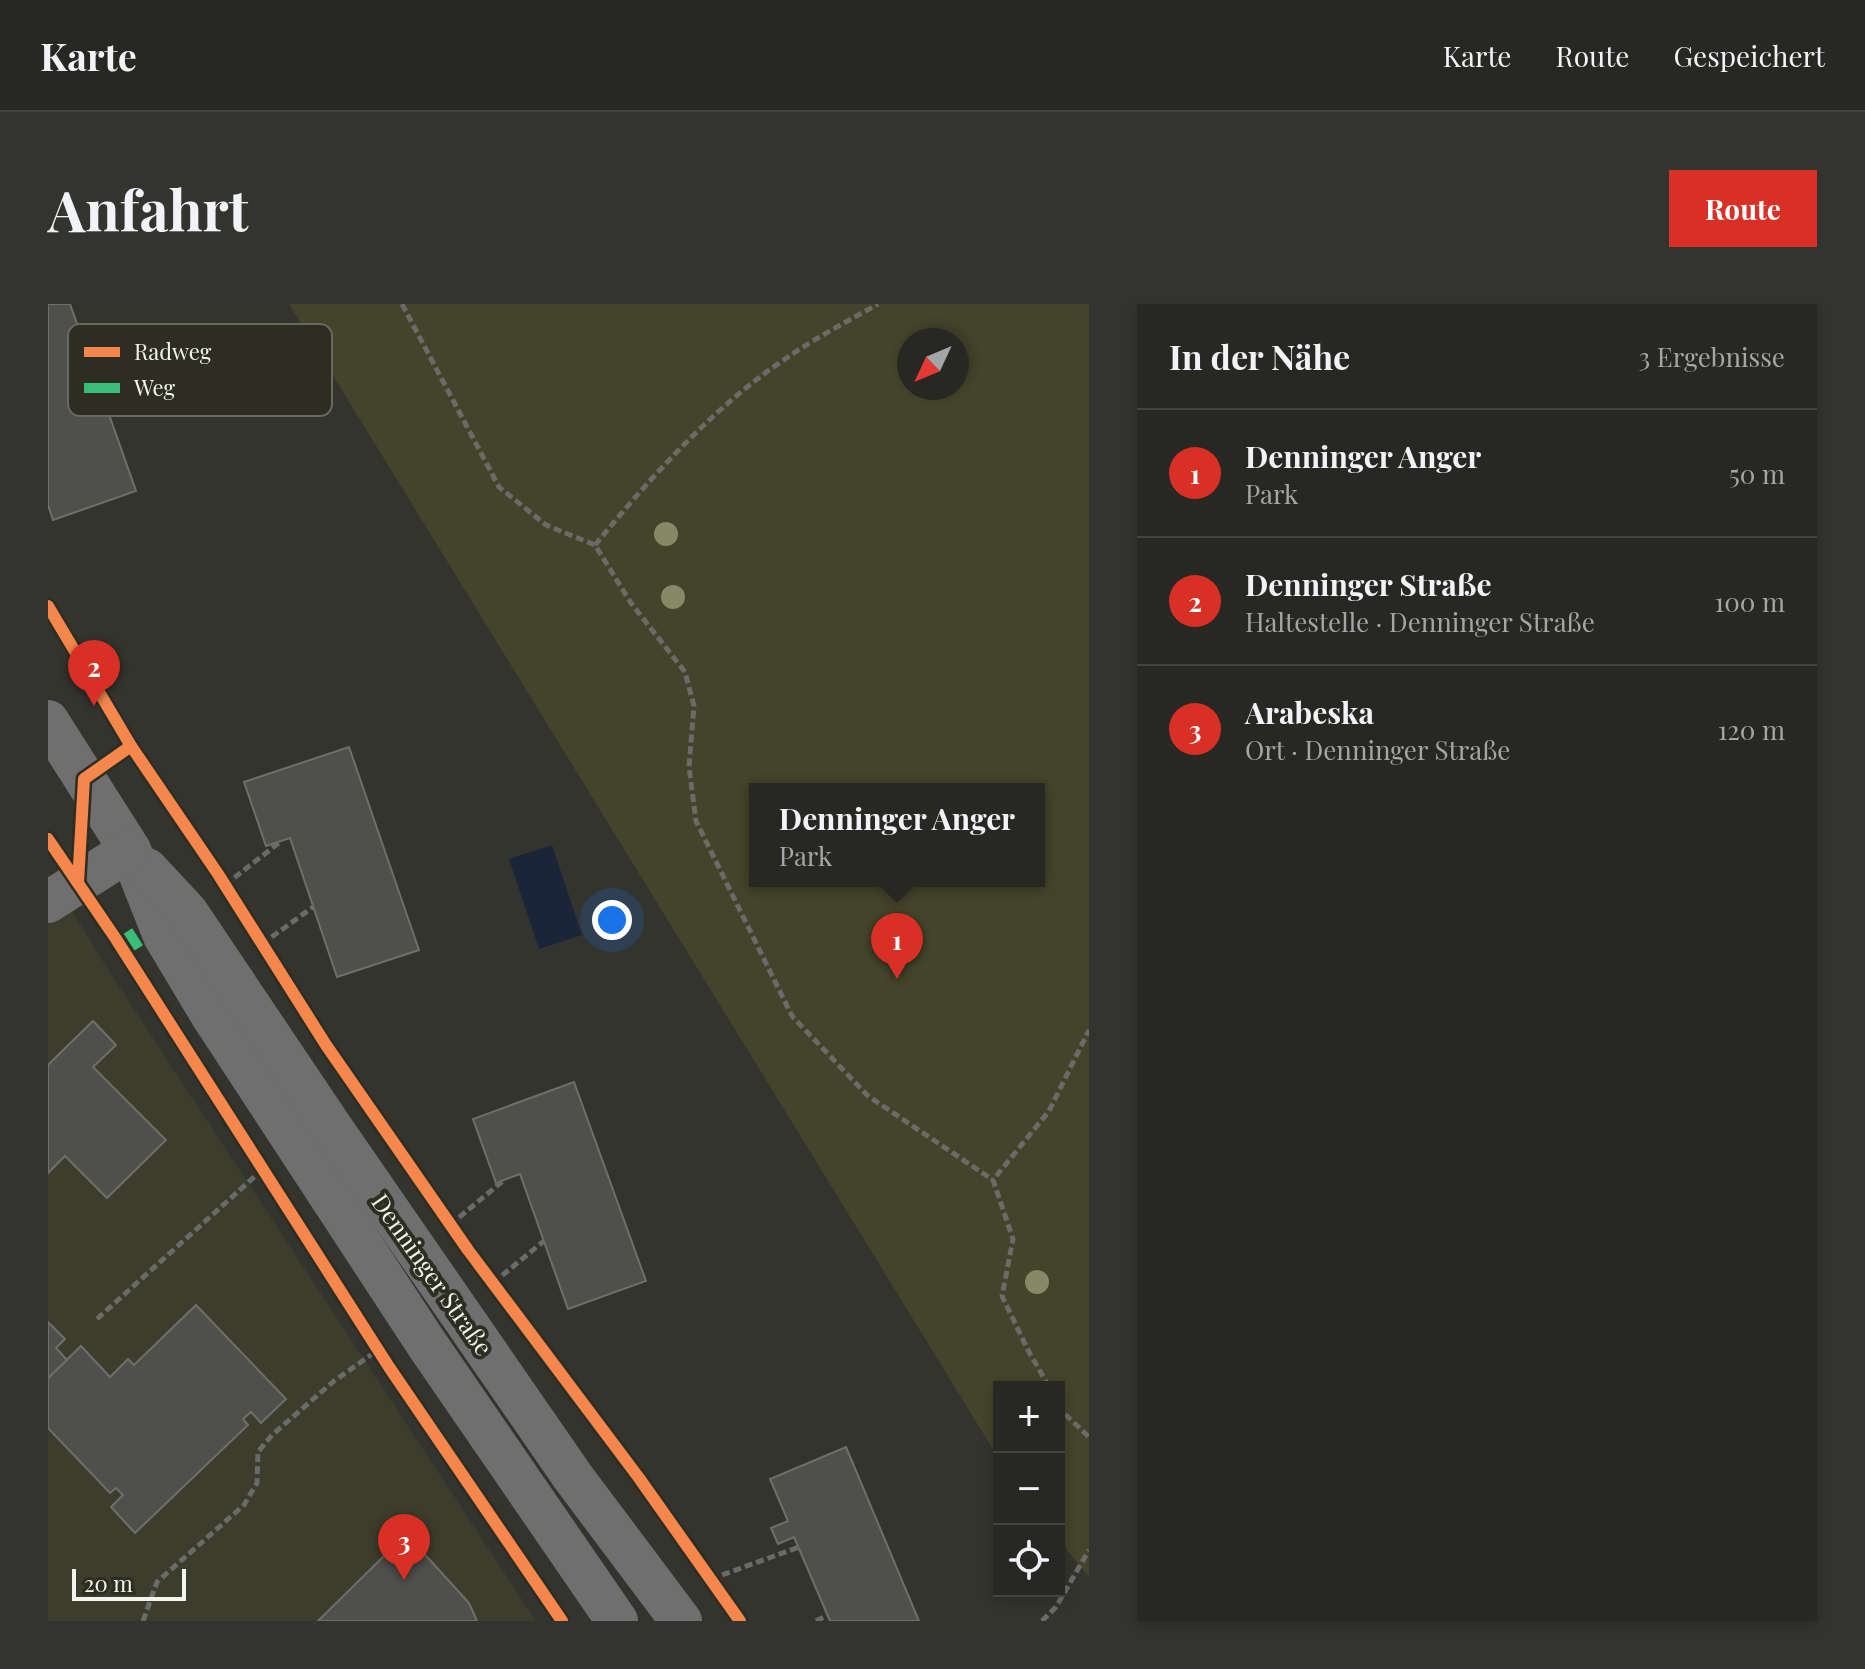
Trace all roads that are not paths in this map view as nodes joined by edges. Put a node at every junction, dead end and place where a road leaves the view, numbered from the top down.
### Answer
1 (48, 721) edge
2 (130, 850) junction
3 (48, 902) edge
4 (617, 1621) edge
5 (681, 1621) edge

1 - 2 street, Denninger Straße
2 - 3 street
2 - 4 street, Denninger Straße
2 - 5 street, Denninger Straße

